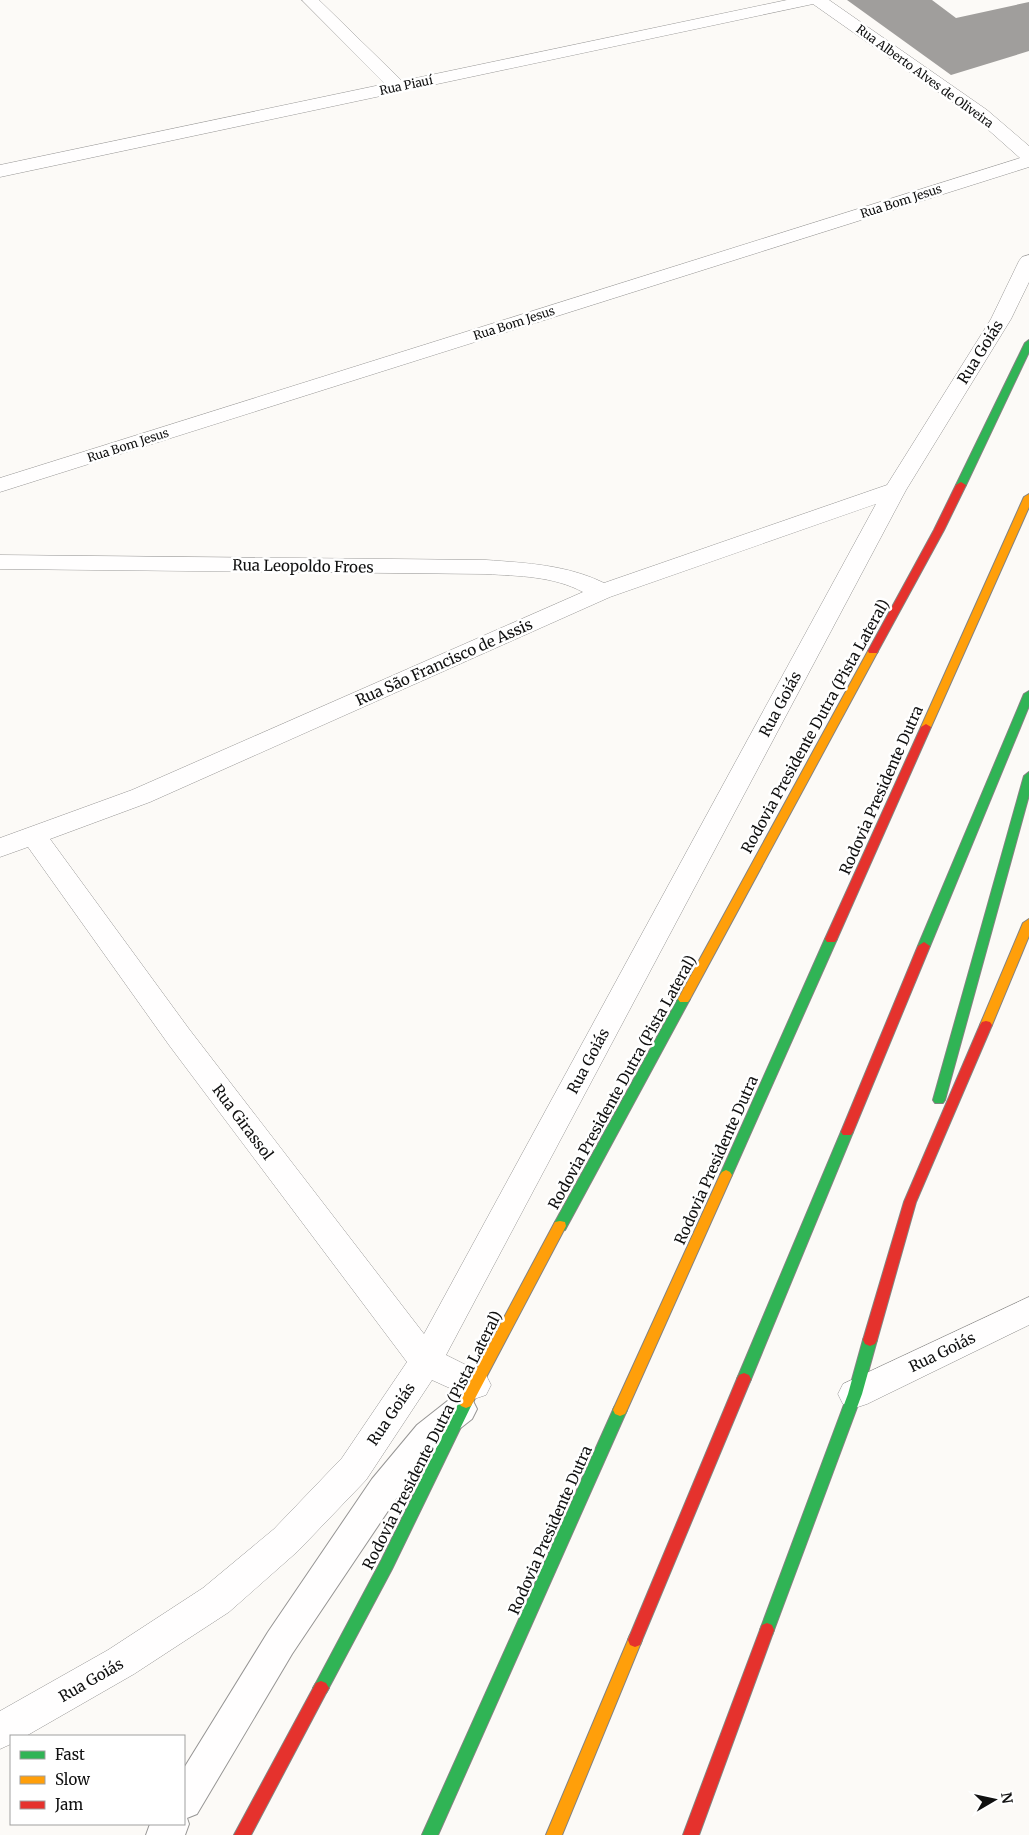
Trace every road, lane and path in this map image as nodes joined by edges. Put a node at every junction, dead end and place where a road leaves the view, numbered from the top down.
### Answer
1 (310, 0) edge
2 (811, 0) edge
3 (818, 0) edge
4 (398, 87) junction
5 (1029, 156) edge
6 (1029, 161) edge
7 (0, 171) edge
8 (1029, 260) edge
9 (1029, 343) edge
10 (0, 485) edge
11 (895, 490) junction
12 (1029, 498) edge
13 (0, 562) edge
14 (602, 592) junction
15 (1029, 694) edge
16 (1029, 776) edge
17 (34, 836) junction
18 (0, 848) edge
19 (1029, 923) edge
20 (910, 1202) junction
21 (1029, 1310) edge
22 (426, 1361) junction
23 (855, 1394) junction
24 (468, 1397) junction
25 (0, 1731) edge
26 (185, 1799) edge
27 (242, 1835) edge
28 (430, 1835) edge
29 (554, 1835) edge
30 (691, 1835) edge

1 - 4 street
2 - 4 street, Rua Piauí
3 - 5 street, Rua Alberto Alves de Oliveira
4 - 7 street, Rua Piauí
6 - 10 street, Rua Bom Jesus
8 - 11 street, Rua Goiás
9 - 24 highway, Rodovia Presidente Dutra (Pista Lateral)
11 - 14 street, Rua São Francisco de Assis
11 - 22 street, Rua Goiás
12 - 28 highway, Rodovia Presidente Dutra
13 - 14 street, Rua Leopoldo Froes
14 - 17 street, Rua São Francisco de Assis
15 - 29 highway
16 - 20 highway
17 - 18 street, Rua São Francisco de Assis
17 - 22 street, Rua Girassol
19 - 20 highway
20 - 23 highway
21 - 23 street, Rua Goiás
22 - 24 street, Rua Girassol
22 - 25 street, Rua Goiás
23 - 30 highway
24 - 26 lane
24 - 27 highway, Rodovia Presidente Dutra (Pista Lateral)

